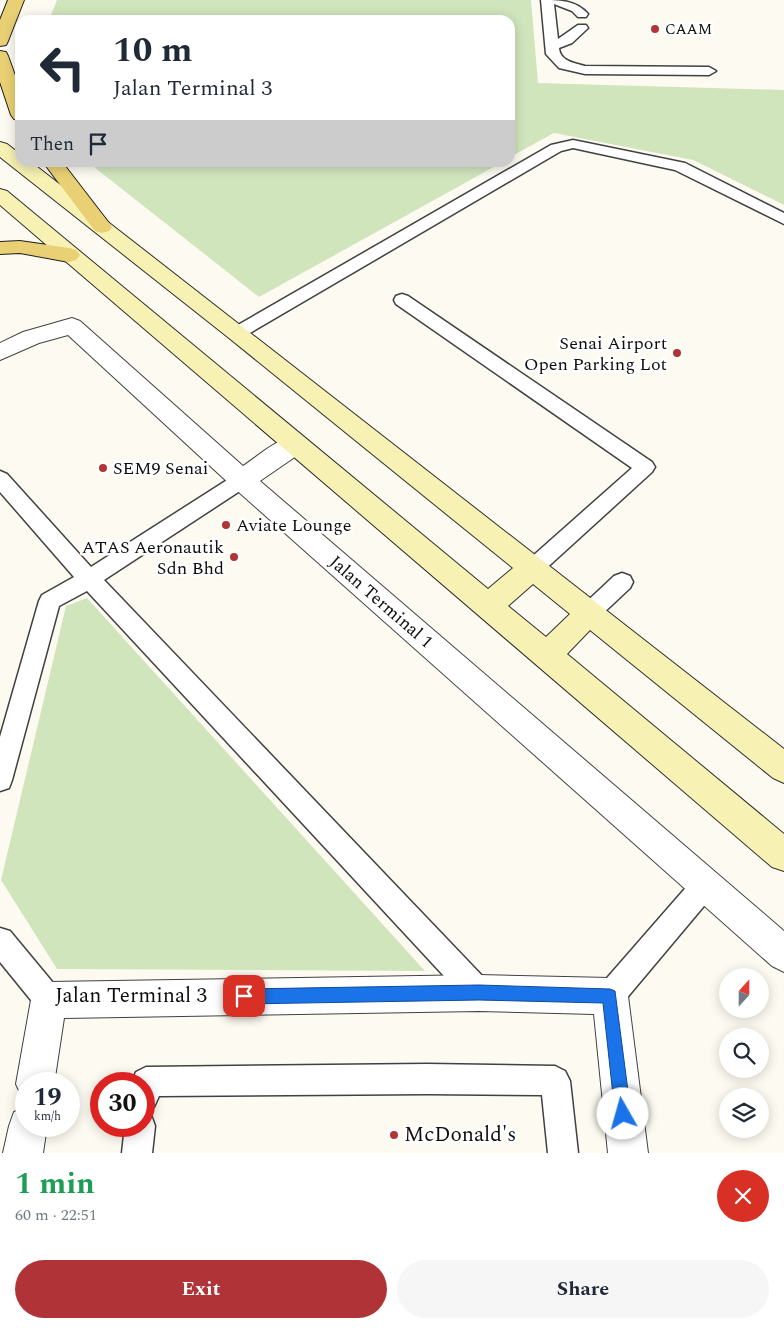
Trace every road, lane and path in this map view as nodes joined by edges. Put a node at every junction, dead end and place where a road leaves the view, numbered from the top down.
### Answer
1 (16, 0) edge
2 (547, 0) edge
3 (553, 0) edge
4 (582, 14) dead end
5 (582, 28) dead end
6 (0, 41) edge
7 (552, 46) junction
8 (0, 56) edge
9 (709, 71) dead end
10 (15, 100) edge
11 (0, 148) edge
12 (15, 160) edge
13 (25, 167) edge
14 (56, 167) edge
15 (0, 195) edge
16 (784, 219) edge
17 (102, 227) junction
18 (0, 248) edge
19 (69, 255) junction
20 (402, 300) dead end
21 (237, 333) junction
22 (0, 352) edge
23 (296, 444) junction
24 (0, 479) edge
25 (242, 480) junction
26 (533, 568) junction
27 (89, 579) junction
28 (622, 582) dead end
29 (488, 606) junction
30 (589, 613) junction
31 (547, 655) junction
32 (784, 768) edge
33 (0, 780) edge
34 (784, 855) edge
35 (706, 885) junction
36 (0, 941) edge
37 (784, 954) edge
38 (479, 993) junction
39 (610, 996) junction
40 (49, 1000) junction
41 (37, 1072) edge
42 (155, 1082) edge
43 (26, 1137) edge
44 (139, 1137) edge
45 (23, 1153) edge
46 (137, 1153) edge
47 (563, 1153) edge
48 (628, 1153) edge

1 - 6 main road
2 - 7 lane
3 - 4 lane
5 - 7 lane
7 - 9 lane
8 - 10 main road
11 - 12 street
13 - 17 street
14 - 17 main road
15 - 19 street
16 - 21 lane
17 - 21 street
18 - 19 main road
19 - 23 street
20 - 26 lane
21 - 26 street
22 - 25 street, Jalan Terminal 1
23 - 25 street
23 - 29 street
24 - 27 lane
25 - 27 lane
25 - 35 street, Jalan Terminal 1
26 - 29 street
26 - 30 street
27 - 33 lane
27 - 38 lane
28 - 30 lane
29 - 31 street
30 - 31 street
30 - 32 street
31 - 34 street
35 - 37 street, Jalan Terminal 1
35 - 39 lane
36 - 40 lane, Jalan Terminal 3
38 - 39 street, Jalan Terminal 3
38 - 40 street, Jalan Terminal 3
39 - 48 street
40 - 41 street
42 - 47 lane
43 - 45 street
44 - 46 lane

